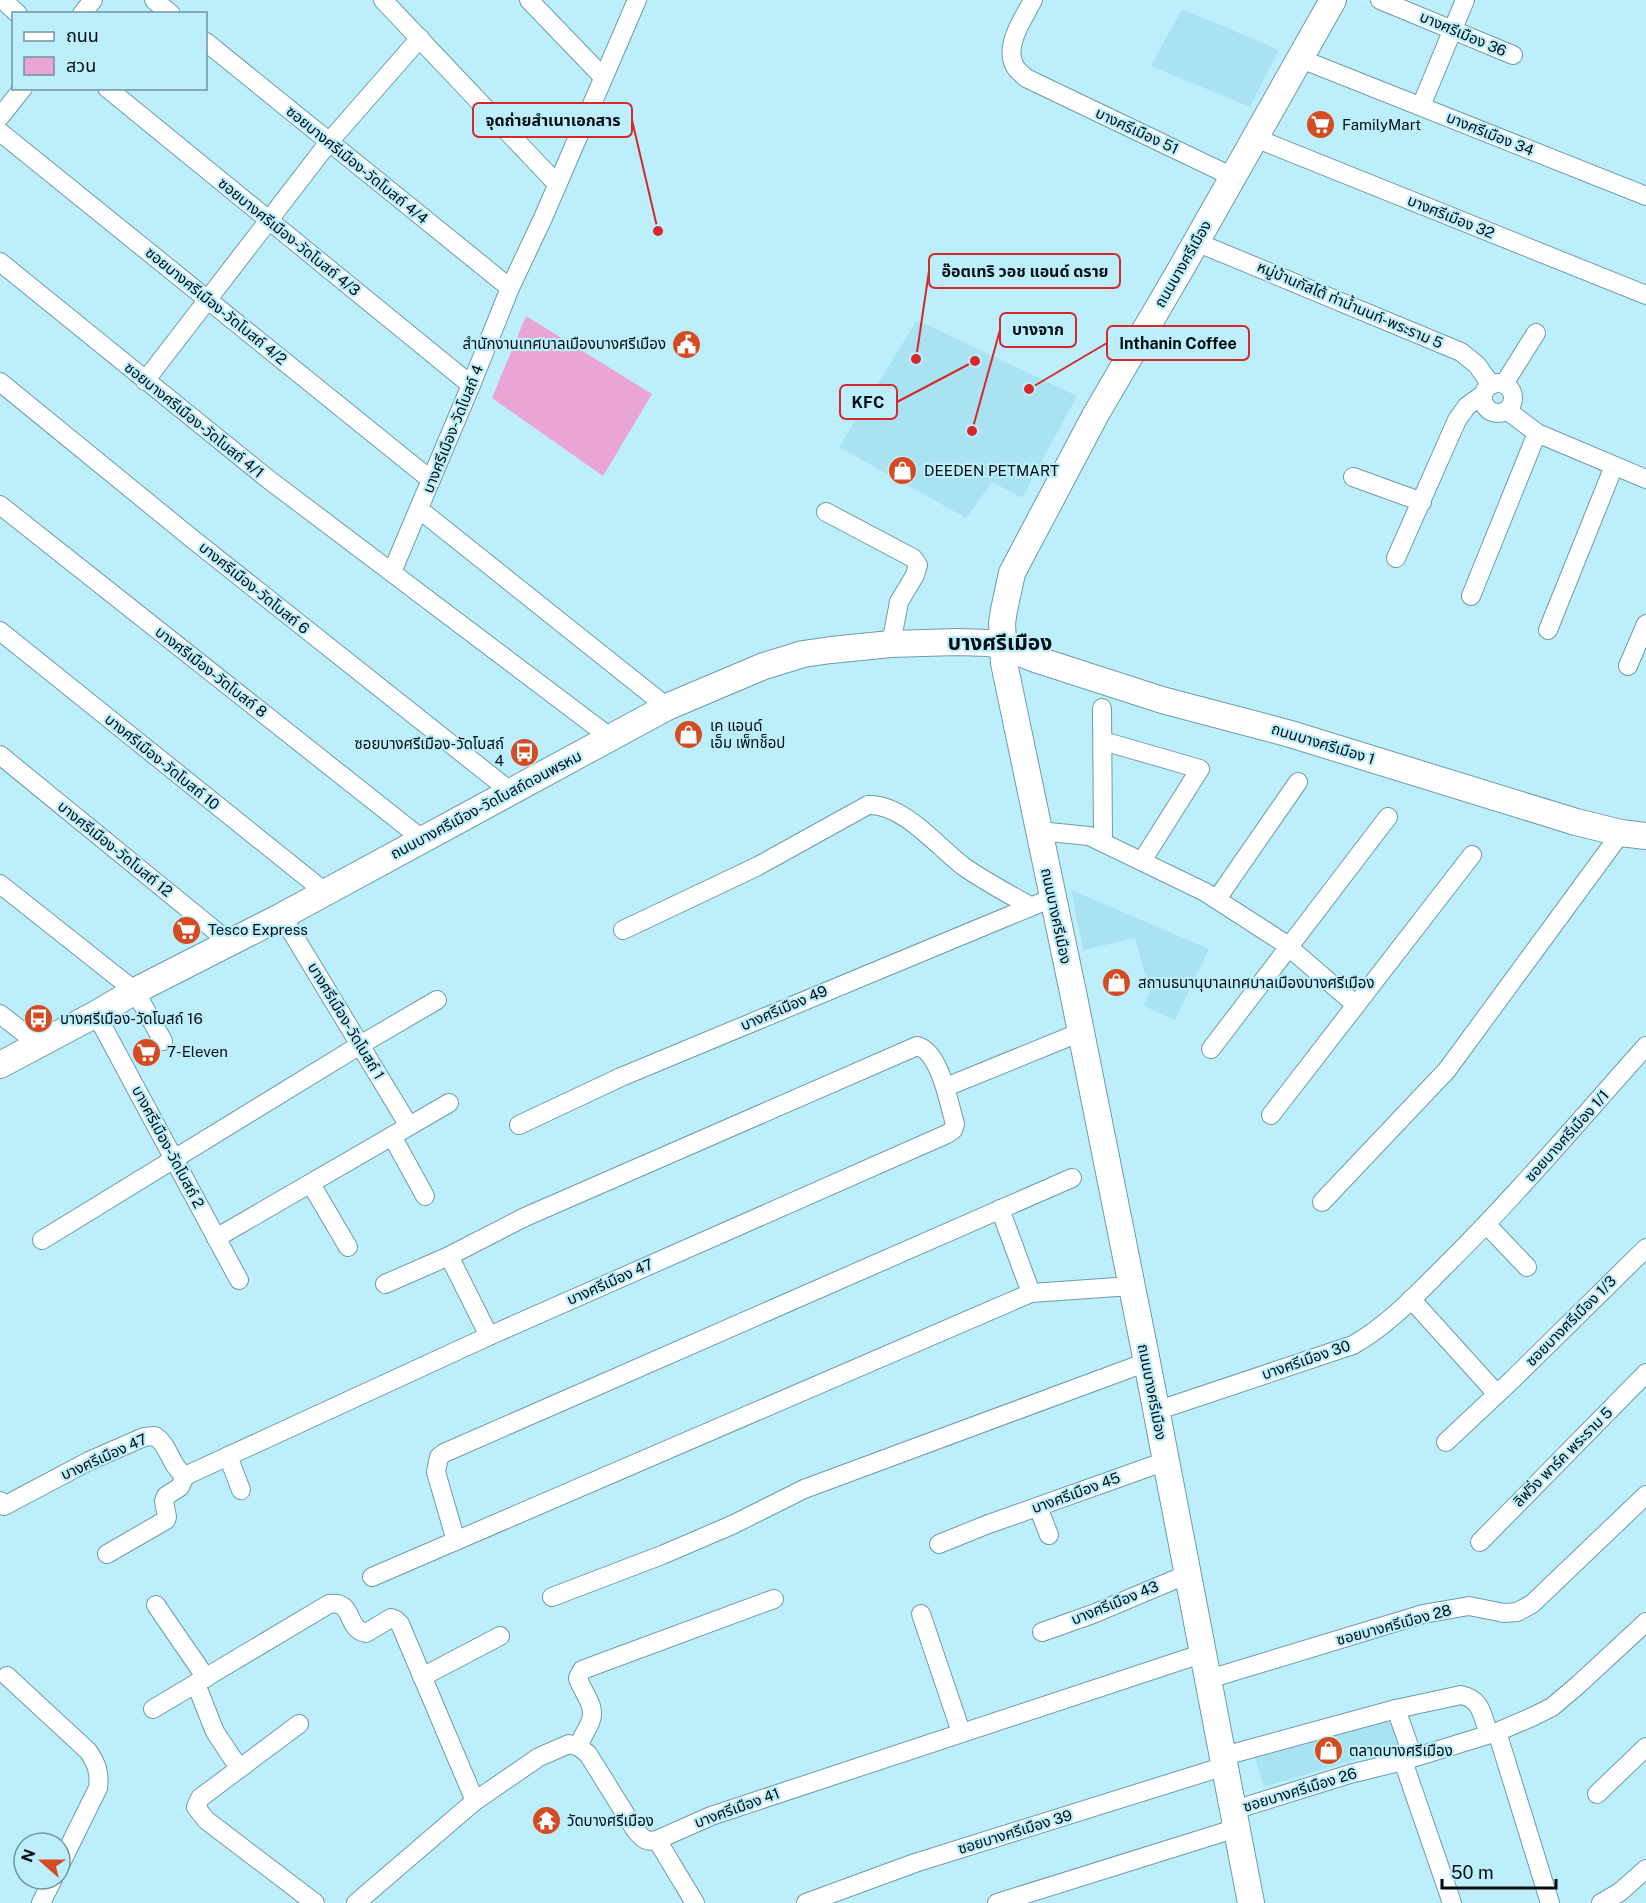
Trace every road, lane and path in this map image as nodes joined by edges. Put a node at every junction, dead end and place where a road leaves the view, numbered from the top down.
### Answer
1 (3, 0) edge
2 (93, 0) edge
3 (154, 0) edge
4 (383, 0) edge
5 (529, 0) edge
6 (636, 0) edge
7 (1033, 0) edge
8 (1380, 0) edge
9 (1465, 0) edge
10 (1325, 2) edge
11 (16, 12) edge
12 (84, 12) edge
13 (169, 12) edge
14 (1453, 28) junction
15 (420, 39) junction
16 (207, 43) edge
17 (1513, 55) dead end
18 (1301, 58) junction
19 (603, 77) junction
20 (21, 90) edge
21 (109, 90) edge
22 (1421, 106) junction
23 (0, 117) edge
24 (0, 132) edge
25 (1255, 138) junction
26 (329, 142) junction
27 (1233, 177) junction
28 (556, 184) junction
29 (1646, 196) edge
30 (269, 221) junction
31 (1196, 242) junction
32 (0, 262) edge
33 (510, 288) junction
34 (1646, 295) edge
35 (207, 298) junction
36 (1536, 333) dead end
37 (145, 381) junction
38 (0, 382) edge
39 (471, 385) junction
40 (1492, 388) junction
41 (1508, 411) junction
42 (1537, 433) junction
43 (1614, 466) junction
44 (1353, 477) dead end
45 (1646, 479) edge
46 (431, 480) junction
47 (1422, 502) junction
48 (0, 505) edge
49 (420, 510) junction
50 (826, 512) dead end
51 (1396, 558) dead end
52 (392, 572) junction
53 (1471, 596) dead end
54 (1646, 624) edge
55 (1548, 630) dead end
56 (0, 631) edge
57 (891, 644) junction
58 (1002, 646) junction
59 (1628, 666) dead end
60 (667, 707) junction
61 (1102, 708) dead end
62 (612, 738) junction
63 (1103, 741) junction
64 (0, 755) edge
65 (1299, 782) dead end
66 (510, 791) junction
67 (1388, 817) dead end
68 (1039, 831) junction
69 (1634, 834) edge
70 (422, 838) junction
71 (1103, 841) junction
72 (1472, 855) dead end
73 (1142, 861) junction
74 (0, 884) edge
75 (325, 892) junction
76 (1217, 899) junction
77 (1041, 902) junction
78 (282, 916) junction
79 (623, 930) dead end
80 (229, 942) junction
81 (1289, 947) junction
82 (135, 991) junction
83 (437, 1000) dead end
84 (1356, 1005) junction
85 (0, 1014) edge
86 (96, 1014) junction
87 (1081, 1032) junction
88 (163, 1041) dead end
89 (38, 1044) junction
90 (360, 1045) junction
91 (1646, 1046) edge
92 (1211, 1049) dead end
93 (0, 1065) edge
94 (946, 1087) junction
95 (449, 1103) dead end
96 (1271, 1115) dead end
97 (519, 1125) dead end
98 (409, 1126) junction
99 (392, 1136) junction
100 (175, 1159) junction
101 (1072, 1178) dead end
102 (311, 1184) junction
103 (425, 1196) dead end
104 (1322, 1202) dead end
105 (999, 1209) junction
106 (1487, 1225) junction
107 (216, 1239) junction
108 (42, 1240) dead end
109 (348, 1247) dead end
110 (1646, 1248) edge
111 (449, 1256) junction
112 (1527, 1267) dead end
113 (238, 1280) dead end
114 (385, 1284) dead end
115 (1131, 1286) junction
116 (1030, 1293) junction
117 (1411, 1299) junction
118 (489, 1336) junction
119 (1147, 1362) junction
120 (1646, 1373) edge
121 (1497, 1394) junction
122 (1156, 1411) junction
123 (1446, 1442) dead end
124 (228, 1456) junction
125 (1166, 1461) junction
126 (185, 1476) junction
127 (241, 1490) dead end
128 (1646, 1495) edge
129 (0, 1502) edge
130 (1038, 1507) junction
131 (1049, 1535) dead end
132 (456, 1541) junction
133 (1480, 1542) dead end
134 (939, 1544) dead end
135 (107, 1554) dead end
136 (1188, 1574) junction
137 (372, 1577) dead end
138 (552, 1597) dead end
139 (774, 1599) dead end
140 (156, 1605) dead end
141 (921, 1614) dead end
142 (1646, 1622) edge
143 (1042, 1632) dead end
144 (500, 1636) dead end
145 (1204, 1653) junction
146 (7, 1677) dead end
147 (422, 1677) junction
148 (1209, 1679) junction
149 (201, 1681) junction
150 (1396, 1709) junction
151 (153, 1710) dead end
152 (299, 1724) dead end
153 (961, 1732) junction
154 (1493, 1733) junction
155 (579, 1747) junction
156 (1646, 1747) edge
157 (1408, 1759) junction
158 (1224, 1761) junction
159 (239, 1768) junction
160 (1597, 1794) dead end
161 (475, 1801) junction
162 (1236, 1819) junction
163 (657, 1840) junction
164 (72, 1841) edge
165 (1646, 1869) edge
166 (315, 1903) edge
167 (356, 1903) edge
168 (695, 1903) edge
169 (806, 1903) edge
170 (997, 1903) edge
171 (1251, 1903) edge
172 (1452, 1903) edge
173 (1550, 1903) edge
174 (1601, 1903) edge

1 - 11 street
2 - 12 street
3 - 13 street
4 - 15 street
5 - 19 street
6 - 19 street, บางศรีเมือง-วัดโบสถ์ 4
7 - 27 street, บางศรีเมือง 51
8 - 14 street, บางศรีเมือง 36
9 - 14 street
10 - 18 street, ถนนบางศรีเมือง
14 - 17 street, บางศรีเมือง 36
14 - 22 street
15 - 26 street
15 - 28 street
16 - 26 street, ซอยบางศรีเมือง-วัดโบสถ์ 4/4
18 - 22 street, บางศรีเมือง 34
18 - 25 street, ถนนบางศรีเมือง
19 - 28 street, บางศรีเมือง-วัดโบสถ์ 4
20 - 23 street
21 - 30 street, ซอยบางศรีเมือง-วัดโบสถ์ 4/3
22 - 29 street, บางศรีเมือง 34
24 - 35 street, ซอยบางศรีเมือง-วัดโบสถ์ 4/2
25 - 27 street, ถนนบางศรีเมือง
25 - 34 street, บางศรีเมือง 32
26 - 30 street
26 - 33 street, ซอยบางศรีเมือง-วัดโบสถ์ 4/4
27 - 31 street, ถนนบางศรีเมือง
28 - 33 street, บางศรีเมือง-วัดโบสถ์ 4
30 - 35 street
30 - 39 street, ซอยบางศรีเมือง-วัดโบสถ์ 4/3
31 - 40 street, หมู่บ้านกัสโต้ ท่าน้ำนนท์-พระราม 5
31 - 58 street, ถนนบางศรีเมือง
32 - 37 street, ซอยบางศรีเมือง-วัดโบสถ์ 4/1
33 - 39 street, บางศรีเมือง-วัดโบสถ์ 4
35 - 37 street
35 - 46 street, ซอยบางศรีเมือง-วัดโบสถ์ 4/2
36 - 40 street
37 - 52 street, ซอยบางศรีเมือง-วัดโบสถ์ 4/1
38 - 66 street, บางศรีเมือง-วัดโบสถ์ 6
39 - 46 street, บางศรีเมือง-วัดโบสถ์ 4
40 - 41 street
40 - 41 street
40 - 47 street
41 - 42 street
42 - 43 street
42 - 53 street
43 - 45 street
43 - 55 street
44 - 47 street
46 - 49 street, บางศรีเมือง-วัดโบสถ์ 4
47 - 51 street
48 - 70 street, บางศรีเมือง-วัดโบสถ์ 8
49 - 52 street, บางศรีเมือง-วัดโบสถ์ 4
49 - 60 street
50 - 57 street
52 - 62 street
54 - 59 street
56 - 75 street, บางศรีเมือง-วัดโบสถ์ 10
57 - 58 street, ถนนบางศรีเมือง-วัดโบสถ์ดอนพรหม
57 - 60 street, ถนนบางศรีเมือง-วัดโบสถ์ดอนพรหม
58 - 68 street, ถนนบางศรีเมือง
58 - 69 street, ถนนบางศรีเมือง 1
60 - 62 street, ถนนบางศรีเมือง-วัดโบสถ์ดอนพรหม
61 - 63 street
62 - 66 street, ถนนบางศรีเมือง-วัดโบสถ์ดอนพรหม
63 - 71 street
63 - 73 street
64 - 80 street, บางศรีเมือง-วัดโบสถ์ 12
65 - 76 street
66 - 70 street, ถนนบางศรีเมือง-วัดโบสถ์ดอนพรหม
67 - 81 street
68 - 71 street
68 - 77 street, ถนนบางศรีเมือง
69 - 104 street
70 - 75 street, ถนนบางศรีเมือง-วัดโบสถ์ดอนพรหม
71 - 73 street
72 - 84 street
73 - 76 street
74 - 82 street
75 - 78 street, ถนนบางศรีเมือง-วัดโบสถ์ดอนพรหม
76 - 81 street
77 - 79 street
77 - 87 street, ถนนบางศรีเมือง
77 - 97 street, บางศรีเมือง 49
78 - 80 street, ถนนบางศรีเมือง-วัดโบสถ์ดอนพรหม
78 - 90 street, บางศรีเมือง-วัดโบสถ์ 1
80 - 82 street, ถนนบางศรีเมือง-วัดโบสถ์ดอนพรหม
81 - 84 street
81 - 92 street
82 - 86 street, ถนนบางศรีเมือง-วัดโบสถ์ดอนพรหม
82 - 88 street
83 - 90 street
84 - 96 street
85 - 89 street
86 - 89 street, ถนนบางศรีเมือง-วัดโบสถ์ดอนพรหม
86 - 100 street, บางศรีเมือง-วัดโบสถ์ 2
87 - 94 street
87 - 115 street, ถนนบางศรีเมือง
89 - 93 street, ถนนบางศรีเมือง-วัดโบสถ์ดอนพรหม
90 - 98 street, บางศรีเมือง-วัดโบสถ์ 1
90 - 100 street
91 - 106 street, ซอยบางศรีเมือง 1/1
94 - 111 street, บางศรีเมือง 47
94 - 118 street, บางศรีเมือง 47
95 - 98 street
98 - 99 street
99 - 102 street
99 - 103 street
100 - 107 street, บางศรีเมือง-วัดโบสถ์ 2
100 - 108 street
101 - 105 street
102 - 107 street
102 - 109 street
105 - 116 street
105 - 132 street
106 - 112 street
106 - 117 street, บางศรีเมือง 30
107 - 113 street, บางศรีเมือง-วัดโบสถ์ 2
110 - 121 street, ซอยบางศรีเมือง 1/3
111 - 114 street
111 - 118 street
115 - 116 street
115 - 119 street, ถนนบางศรีเมือง
116 - 132 street
117 - 121 street
117 - 122 street, บางศรีเมือง 30
118 - 124 street, บางศรีเมือง 47
119 - 122 street, ถนนบางศรีเมือง
119 - 138 street
120 - 133 street, ลิฟวิ่ง พาร์ค พระราม 5
121 - 123 street, ซอยบางศรีเมือง 1/3
122 - 125 street, ถนนบางศรีเมือง
124 - 126 street, บางศรีเมือง 47
124 - 127 street
125 - 130 street, บางศรีเมือง 45
125 - 136 street, ถนนบางศรีเมือง
126 - 129 street, บางศรีเมือง 47
126 - 135 street
128 - 148 street, ซอยบางศรีเมือง 28
130 - 131 street
130 - 134 street, บางศรีเมือง 45
132 - 137 street
136 - 143 street, บางศรีเมือง 43
136 - 145 street, ถนนบางศรีเมือง
139 - 155 street
140 - 149 street
141 - 153 street
142 - 154 street, ซอยบางศรีเมือง 26
144 - 147 street
145 - 148 street, ถนนบางศรีเมือง
145 - 153 street, บางศรีเมือง 41
146 - 164 street
147 - 149 street
147 - 161 street
148 - 158 street, ถนนบางศรีเมือง
149 - 151 street
149 - 159 street
150 - 154 street, ซอยบางศรีเมือง 39
150 - 157 street
150 - 158 street, ซอยบางศรีเมือง 39
152 - 159 street
153 - 163 street, บางศรีเมือง 41
154 - 157 street, ซอยบางศรีเมือง 26
154 - 173 street
155 - 161 street
155 - 163 street
156 - 160 street
157 - 162 street, ซอยบางศรีเมือง 26
157 - 172 street
158 - 162 street, ถนนบางศรีเมือง
158 - 169 street, ซอยบางศรีเมือง 39
159 - 166 street
161 - 167 street
162 - 170 street, ซอยบางศรีเมือง 26
162 - 171 street, ถนนบางศรีเมือง
163 - 168 street
165 - 174 street

